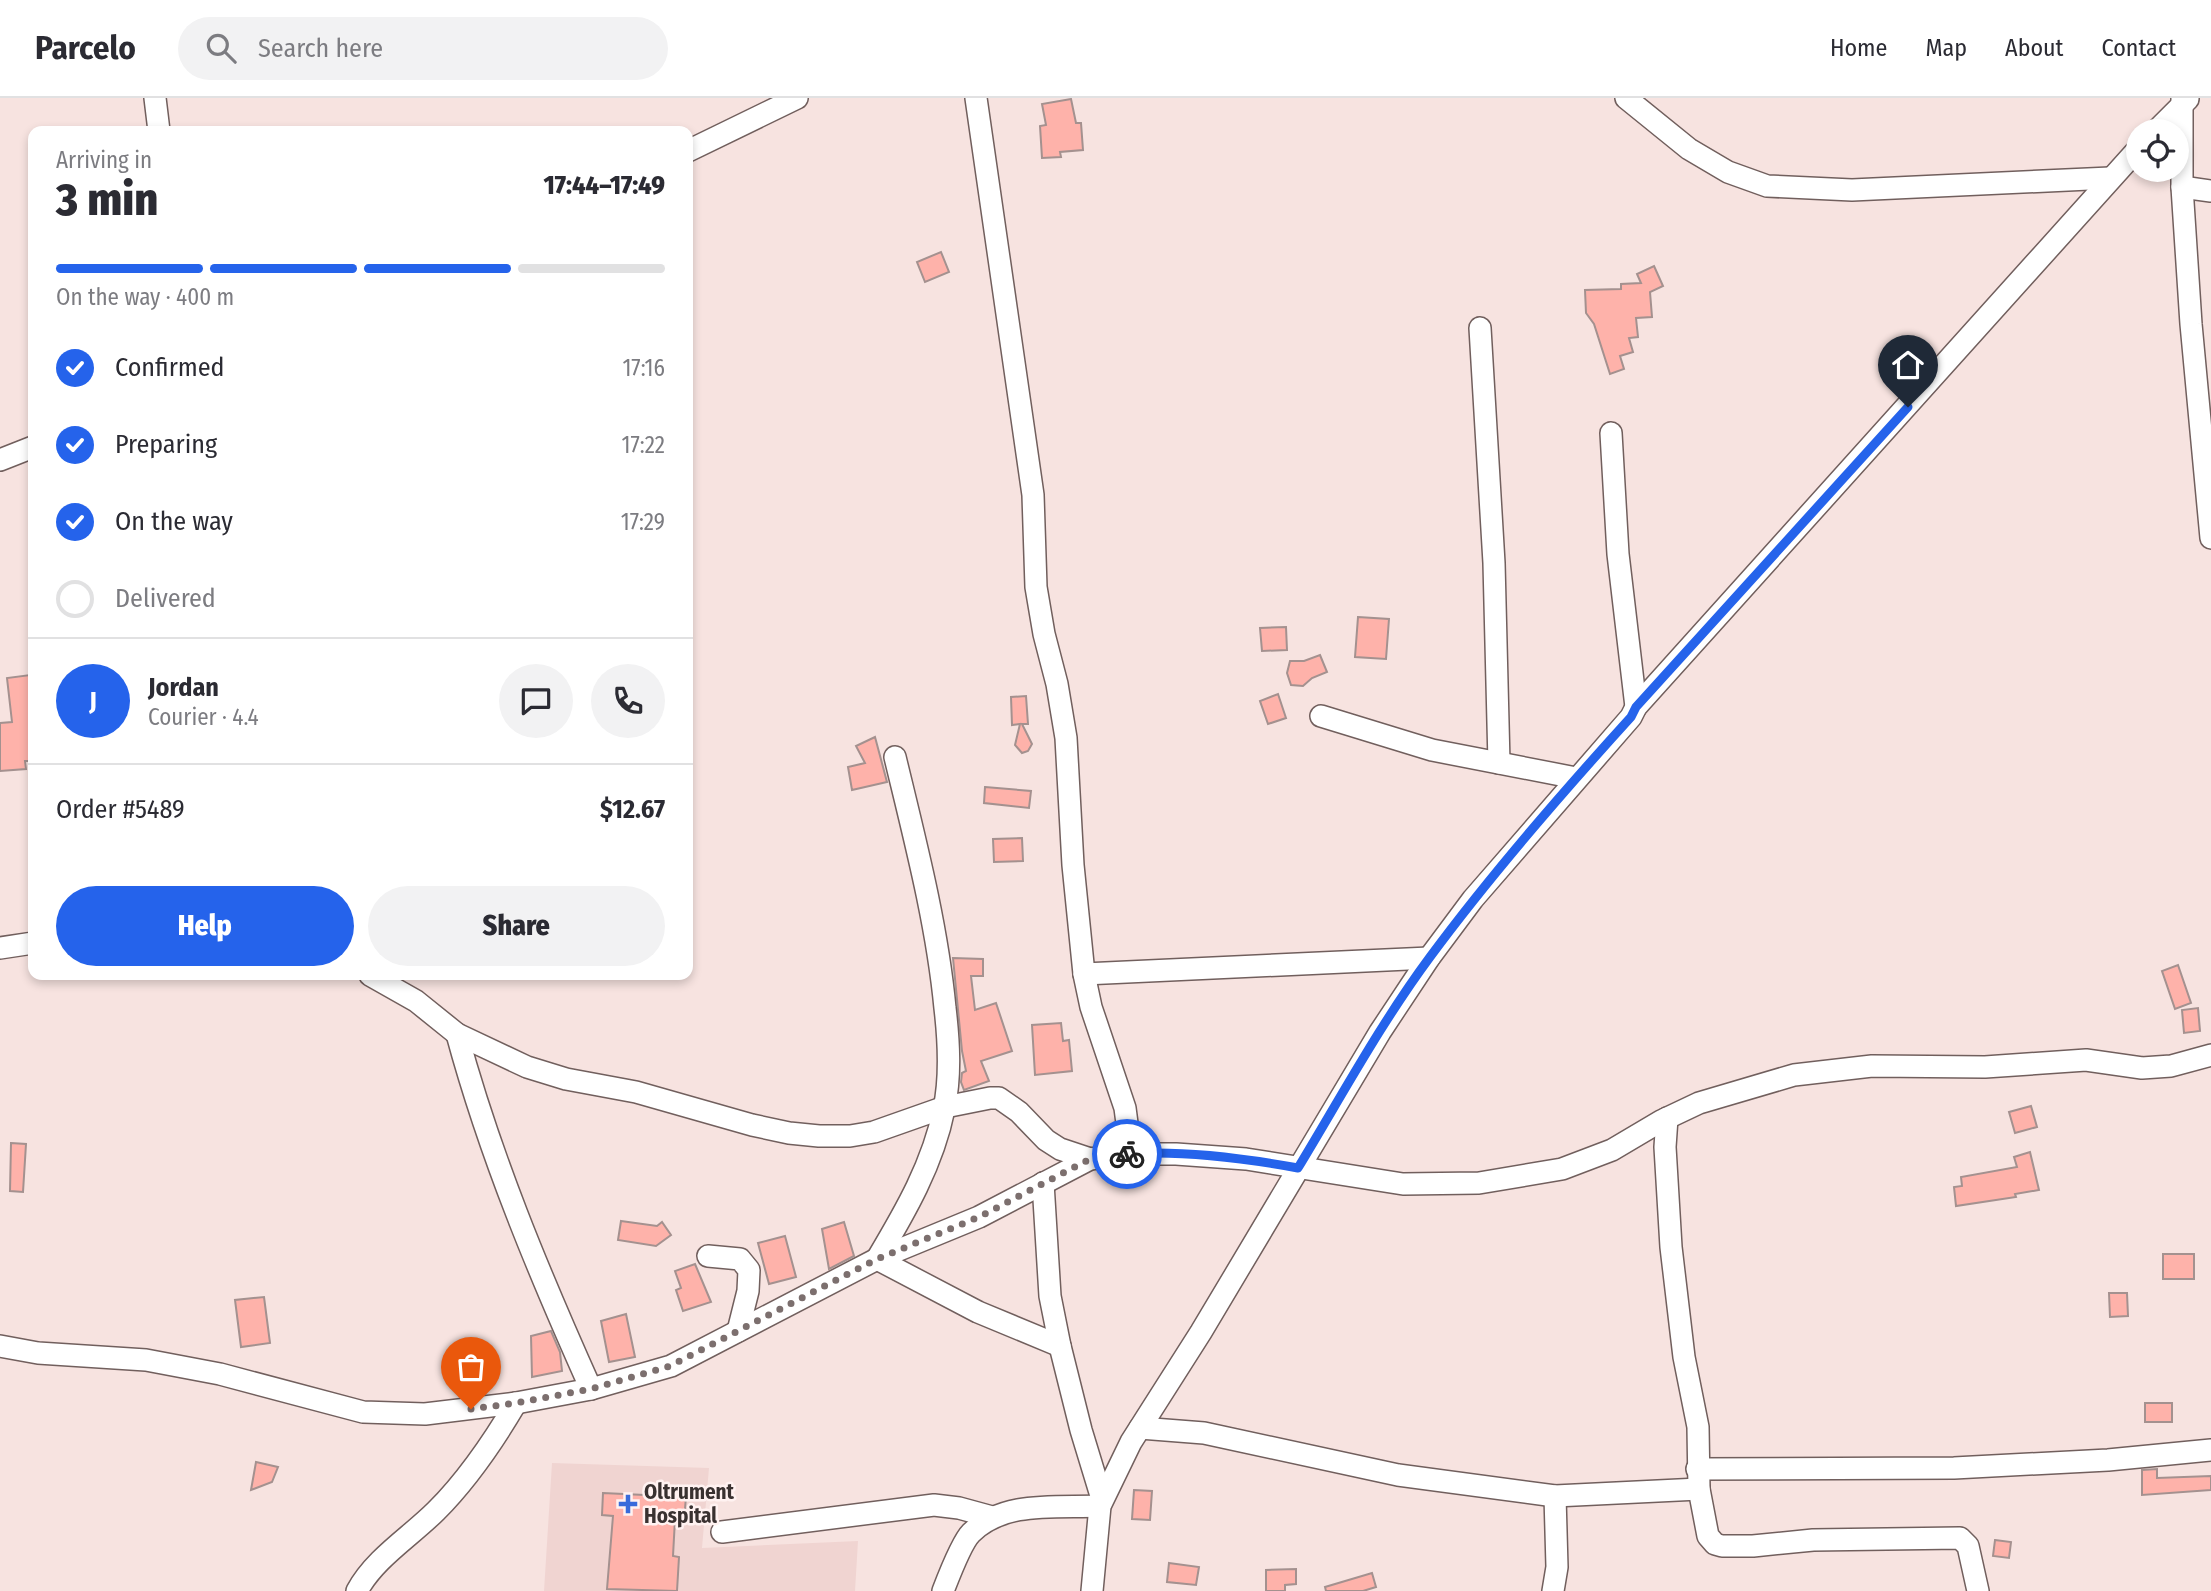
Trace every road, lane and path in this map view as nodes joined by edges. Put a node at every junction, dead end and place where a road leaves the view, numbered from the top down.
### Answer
1 (155, 98) edge
2 (797, 98) edge
3 (976, 98) edge
4 (1626, 98) edge
5 (2185, 100) edge
6 (2167, 119) edge
7 (158, 126) edge
8 (693, 149) edge
9 (2126, 161) edge
10 (2110, 178) junction
11 (2182, 187) junction
12 (2211, 191) edge
13 (1480, 328) dead end
14 (1611, 433) dead end
15 (28, 449) edge
16 (0, 460) edge
17 (2211, 538) edge
18 (1636, 707) junction
19 (1321, 716) dead end
20 (895, 757) dead end
21 (1499, 763) junction
22 (1576, 778) junction
23 (28, 944) edge
24 (0, 948) edge
25 (1429, 958) junction
26 (1084, 974) junction
27 (379, 980) edge
28 (457, 1034) junction
29 (2211, 1055) edge
30 (945, 1107) junction
31 (1667, 1118) junction
32 (1131, 1154) junction
33 (1090, 1159) junction
34 (1298, 1168) junction
35 (1044, 1183) junction
36 (708, 1256) dead end
37 (877, 1259) junction
38 (738, 1331) junction
39 (0, 1346) edge
40 (1060, 1346) junction
41 (591, 1389) junction
42 (516, 1403) junction
43 (1140, 1427) junction
44 (2211, 1450) edge
45 (1698, 1479) junction
46 (1555, 1496) junction
47 (1101, 1503) junction
48 (992, 1517) junction
49 (722, 1532) dead end
50 (357, 1591) edge
51 (943, 1591) edge
52 (1091, 1591) edge
53 (1553, 1591) edge
54 (1978, 1591) edge

1 - 7 street
2 - 8 street
3 - 26 street
4 - 10 street
5 - 6 street
5 - 11 street
9 - 10 street
10 - 18 street
11 - 12 street
11 - 17 street
13 - 21 street
14 - 18 street
15 - 16 street
18 - 22 street
19 - 21 street
20 - 30 street
21 - 22 street
22 - 25 street
23 - 24 street
25 - 26 street
25 - 34 street
26 - 32 street
27 - 28 street
28 - 30 street
28 - 41 street
29 - 31 street
30 - 33 street
30 - 37 street
31 - 34 street
31 - 45 street
32 - 33 street
32 - 34 street
33 - 35 street
34 - 43 street
35 - 37 street
35 - 40 street
36 - 38 street
37 - 38 street
37 - 40 street
38 - 41 street
39 - 42 street
40 - 47 street
41 - 42 street
42 - 50 street
43 - 46 street
43 - 47 street
44 - 45 street
45 - 46 street
45 - 54 street
46 - 53 street
47 - 48 street
47 - 52 street
48 - 49 street
48 - 51 street

